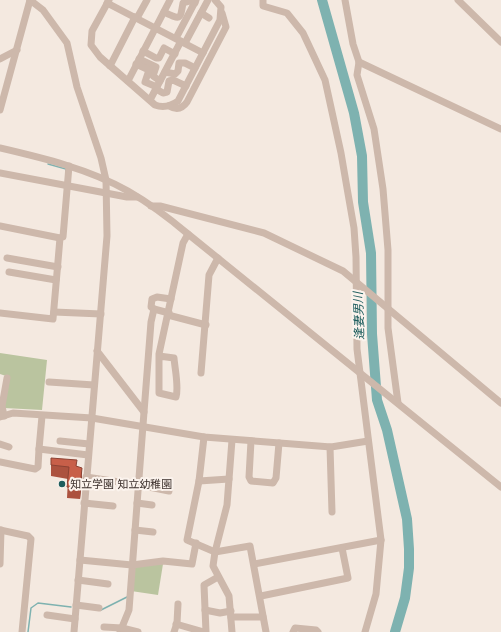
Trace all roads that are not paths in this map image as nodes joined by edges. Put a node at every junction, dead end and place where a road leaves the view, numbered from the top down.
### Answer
1 (30, 0) edge
2 (147, 0) edge
3 (170, 0) edge
4 (208, 0) edge
5 (215, 0) edge
6 (345, 0) edge
7 (458, 0) edge
8 (108, 1) edge
9 (196, 2) edge
10 (263, 3) edge
11 (164, 12) junction
12 (222, 12) junction
13 (201, 13) junction
14 (136, 18) junction
15 (210, 18) dead end
16 (156, 28) junction
17 (181, 41) junction
18 (501, 42) edge
19 (17, 50) junction
20 (144, 51) junction
21 (203, 53) junction
22 (175, 54) junction
23 (0, 59) edge
24 (138, 61) junction
25 (359, 62) junction
26 (110, 66) junction
27 (195, 68) junction
28 (165, 72) junction
29 (128, 81) junction
30 (158, 86) junction
31 (186, 86) junction
32 (150, 100) junction
33 (169, 106) junction
34 (0, 110) edge
35 (501, 130) edge
36 (0, 148) edge
37 (69, 166) junction
38 (0, 173) edge
39 (106, 180) junction
40 (67, 185) junction
41 (105, 193) junction
42 (138, 197) junction
43 (152, 206) junction
44 (0, 226) edge
45 (188, 234) junction
46 (60, 238) junction
47 (8, 258) dead end
48 (218, 258) junction
49 (58, 267) junction
50 (9, 272) dead end
51 (56, 280) junction
52 (358, 283) junction
53 (171, 299) junction
54 (386, 306) junction
55 (154, 310) junction
56 (54, 312) junction
57 (0, 313) edge
58 (101, 314) junction
59 (168, 314) junction
60 (206, 325) junction
61 (98, 351) junction
62 (159, 356) junction
63 (201, 373) dead end
64 (362, 375) junction
65 (7, 378) dead end
66 (49, 382) dead end
67 (94, 385) junction
68 (396, 402) junction
69 (501, 402) edge
70 (144, 412) junction
71 (2, 416) edge
72 (42, 416) junction
73 (92, 418) junction
74 (144, 426) junction
75 (204, 437) junction
76 (232, 440) junction
77 (60, 441) dead end
78 (251, 441) junction
79 (368, 441) junction
80 (279, 443) junction
81 (0, 444) edge
82 (89, 444) junction
83 (9, 447) dead end
84 (330, 447) junction
85 (40, 448) junction
86 (88, 455) junction
87 (0, 462) edge
88 (86, 477) junction
89 (230, 479) junction
90 (199, 481) junction
91 (139, 485) junction
92 (501, 487) edge
93 (169, 491) dead end
94 (84, 504) junction
95 (137, 504) junction
96 (152, 505) dead end
97 (113, 506) dead end
98 (332, 512) dead end
99 (1, 530) edge
100 (135, 530) junction
101 (153, 532) dead end
102 (381, 540) junction
103 (196, 543) junction
104 (342, 548) junction
105 (215, 552) junction
106 (80, 560) junction
107 (0, 564) edge
108 (132, 564) junction
109 (254, 564) junction
110 (218, 577) junction
111 (78, 580) junction
112 (108, 584) dead end
113 (261, 596) junction
114 (178, 604) dead end
115 (76, 606) junction
116 (99, 608) dead end
117 (205, 610) junction
118 (231, 614) junction
119 (47, 615) dead end
120 (263, 617) junction
121 (74, 619) junction
122 (176, 624) junction
123 (104, 628) dead end
124 (121, 630) edge
125 (22, 632) edge
126 (74, 632) edge
127 (138, 632) edge
128 (174, 632) edge
129 (205, 632) edge
130 (232, 632) edge
131 (266, 632) edge
132 (292, 632) edge
133 (318, 632) edge
134 (365, 632) edge

1 - 19 street
1 - 39 street
2 - 14 street
3 - 11 street
4 - 13 street
5 - 12 street
6 - 25 street
7 - 18 street
8 - 14 street
8 - 26 street
9 - 11 street
9 - 17 street
10 - 52 street
11 - 16 street
12 - 21 street
12 - 33 street
13 - 15 street
13 - 17 street
14 - 16 street
14 - 26 street
16 - 17 street
16 - 20 street
17 - 21 street
17 - 22 street
19 - 23 street
19 - 34 street
20 - 22 street
20 - 24 street
21 - 27 street
22 - 28 street
24 - 29 street
24 - 30 street
25 - 35 street
25 - 54 street
26 - 29 street
27 - 28 street
27 - 31 street
28 - 30 street
29 - 32 street
30 - 31 street
30 - 32 street
31 - 33 street
32 - 33 street
36 - 37 street
37 - 39 street
37 - 40 street
38 - 40 street
39 - 41 street
39 - 42 street
40 - 41 street
40 - 46 street
41 - 42 street
41 - 58 street
42 - 43 street
43 - 45 street
43 - 52 street
44 - 46 street
45 - 48 street
45 - 53 street
46 - 49 street
47 - 49 street
48 - 60 street
48 - 64 street
49 - 51 street
50 - 51 street
51 - 56 street
52 - 54 street
52 - 64 street
53 - 55 street
53 - 59 street
54 - 68 street
54 - 69 street
55 - 59 street
55 - 70 street
56 - 57 street
56 - 58 street
58 - 61 street
59 - 60 street
59 - 62 street
60 - 63 street
61 - 67 street
61 - 70 street
62 - 62 street
64 - 68 street
64 - 79 street
65 - 71 street
66 - 67 street
67 - 73 street
68 - 92 street
70 - 74 street
71 - 72 street
72 - 73 street
72 - 85 street
73 - 74 street
73 - 82 street
74 - 75 street
74 - 91 street
75 - 76 street
75 - 90 street
76 - 78 street
76 - 89 street
77 - 82 street
78 - 80 street
78 - 80 street
79 - 84 street
79 - 102 street
80 - 84 street
81 - 83 street
82 - 86 street
84 - 98 street
85 - 86 street
85 - 87 street
86 - 88 street
88 - 91 street
88 - 94 street
89 - 90 street
89 - 105 street
90 - 103 street
91 - 93 street
91 - 95 street
94 - 97 street
94 - 106 street
95 - 96 street
95 - 100 street
99 - 107 street
99 - 125 street
100 - 101 street
100 - 108 street
102 - 104 street
102 - 134 street
103 - 105 street
103 - 108 street
104 - 109 street
104 - 113 street
105 - 109 street
105 - 110 street
106 - 108 street
106 - 111 street
108 - 124 street
109 - 113 street
110 - 117 street
110 - 118 street
111 - 112 street
111 - 115 street
113 - 120 street
114 - 122 street
115 - 116 street
115 - 121 street
117 - 118 street
117 - 129 street
118 - 120 street
118 - 130 street
119 - 121 street
120 - 131 street
121 - 126 street
122 - 128 street
122 - 129 street
123 - 124 street
124 - 127 street
132 - 133 street

